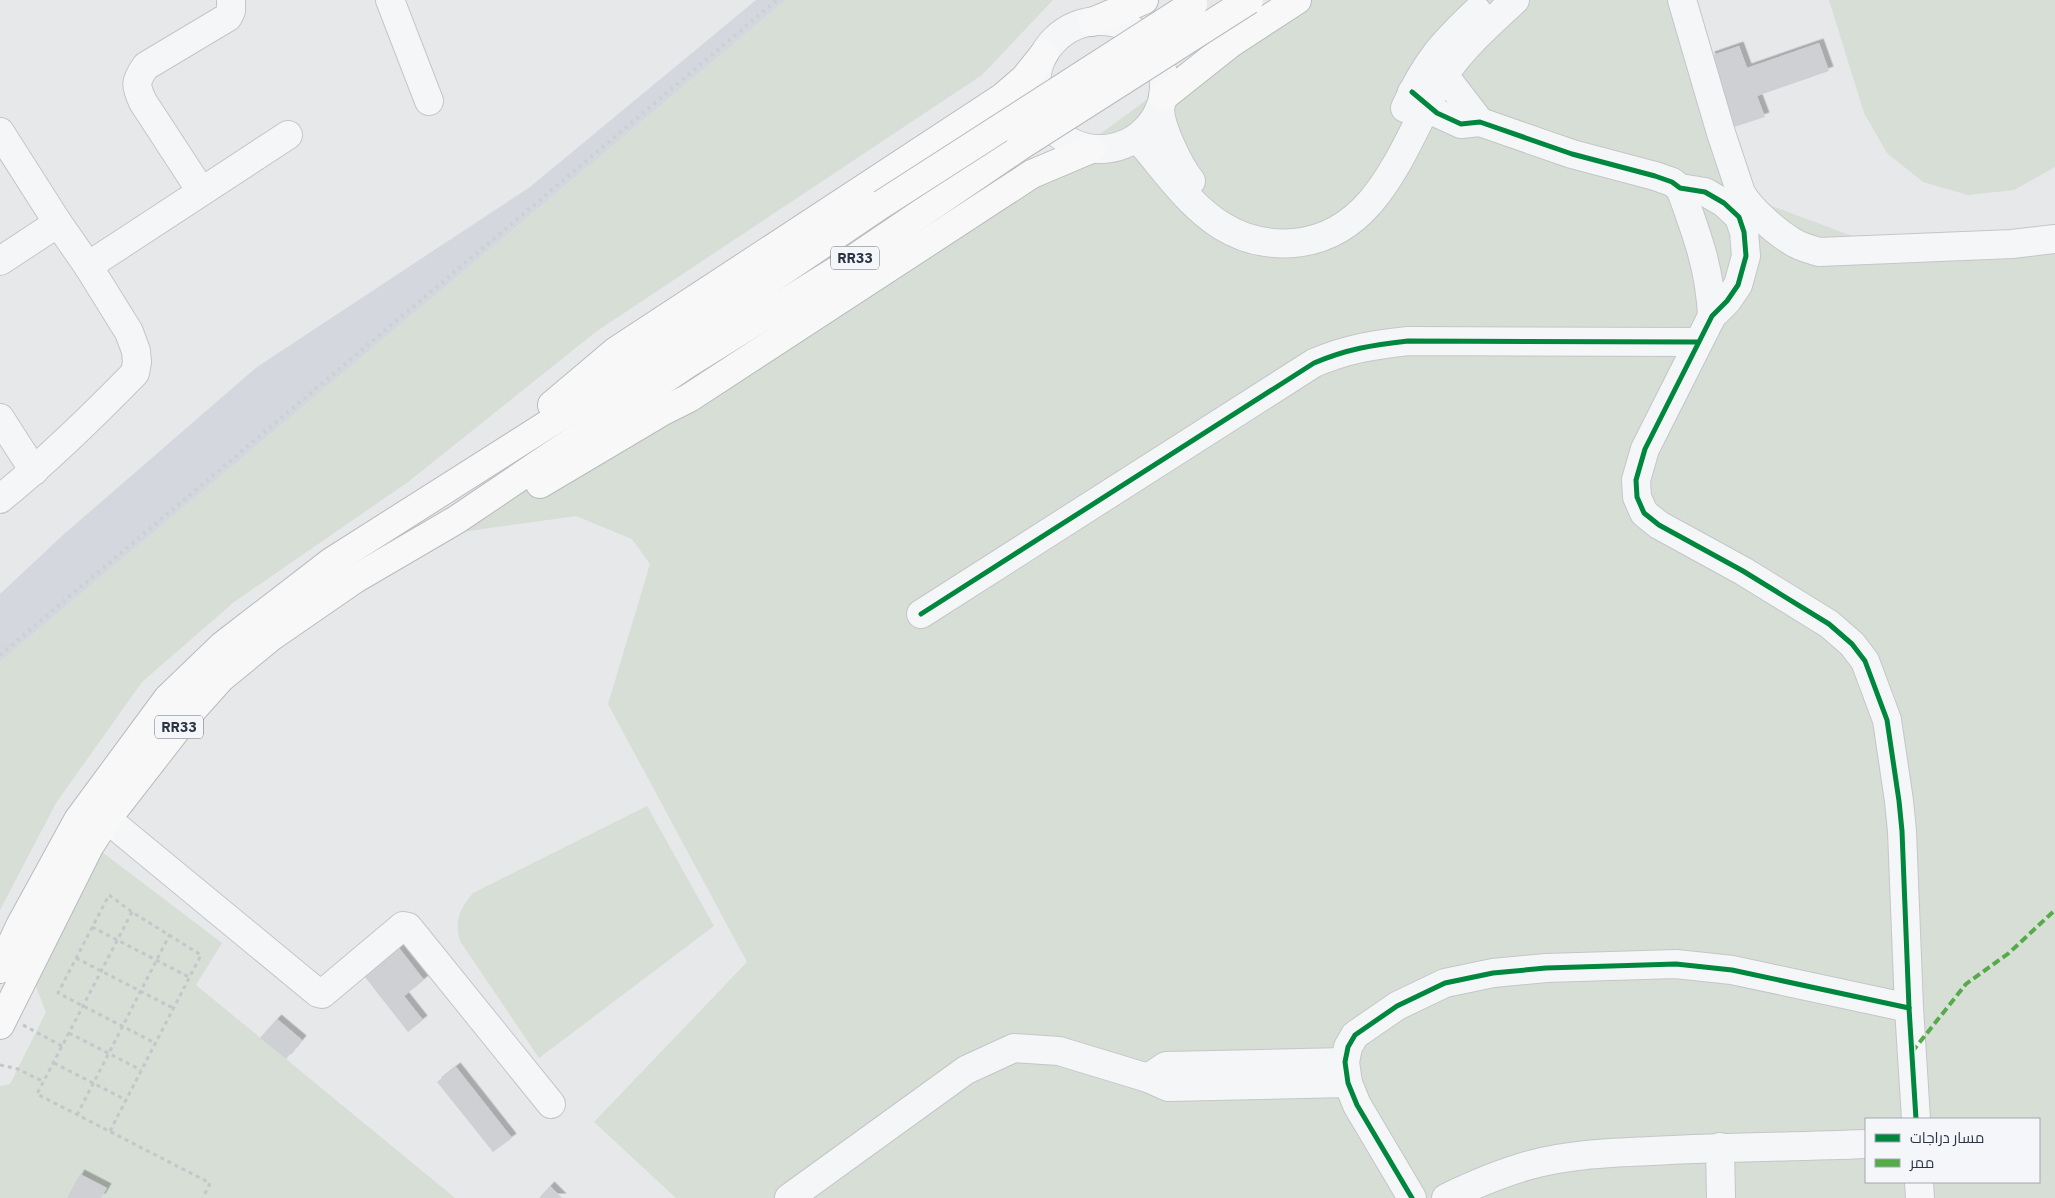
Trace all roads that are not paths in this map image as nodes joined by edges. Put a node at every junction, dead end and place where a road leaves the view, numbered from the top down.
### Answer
1 (230, 0) edge
2 (390, 0) edge
3 (1144, 0) edge
4 (1200, 0) edge
5 (1249, 0) edge
6 (1298, 0) edge
7 (1489, 0) edge
8 (1515, 0) edge
9 (1682, 0) edge
10 (1092, 22) junction
11 (1044, 54) junction
12 (1438, 66) junction
13 (1420, 99) junction
14 (429, 101) dead end
15 (1161, 103) junction
16 (1480, 122) junction
17 (0, 132) edge
18 (288, 135) dead end
19 (1135, 139) junction
20 (1091, 149) junction
21 (1680, 188) junction
22 (201, 191) junction
23 (58, 223) junction
24 (2055, 239) edge
25 (0, 261) edge
26 (88, 266) junction
27 (1712, 316) junction
28 (1697, 342) junction
29 (680, 354) junction
30 (0, 418) edge
31 (34, 471) junction
32 (471, 473) junction
33 (0, 499) edge
34 (456, 520) junction
35 (921, 614) dead end
36 (106, 819) junction
37 (0, 969) edge
38 (1909, 1008) junction
39 (3, 1021) edge
40 (1346, 1072) junction
41 (551, 1104) dead end
42 (1916, 1118) edge
43 (1865, 1144) edge
44 (1720, 1147) junction
45 (1919, 1183) edge
46 (789, 1198) edge
47 (1412, 1198) edge
48 (1446, 1198) edge
49 (1721, 1198) edge
50 (1920, 1198) edge

1 - 22 street
2 - 14 street
3 - 10 highway
4 - 29 highway, RR33, bridge
5 - 29 highway, RR33, bridge
6 - 15 highway
7 - 12 street
8 - 12 street
9 - 24 street
10 - 11 street
10 - 15 street
11 - 20 street
11 - 32 highway
12 - 13 street
12 - 16 street
13 - 15 street
13 - 16 street
13 - 19 street
15 - 19 street
16 - 21 street
17 - 23 street
18 - 22 street
19 - 20 street
20 - 34 highway
21 - 27 street
21 - 27 street
22 - 26 street
23 - 25 street
23 - 26 street
26 - 31 street
27 - 28 street
28 - 35 street
28 - 38 street
29 - 32 highway, RR33
29 - 34 highway, RR33
30 - 31 street
31 - 33 street
32 - 37 highway, RR33
34 - 36 highway, RR33
36 - 39 highway, RR33
36 - 41 street
38 - 40 street
38 - 42 street
40 - 46 street
40 - 47 street
43 - 44 street
44 - 48 street
44 - 49 street
45 - 50 street

